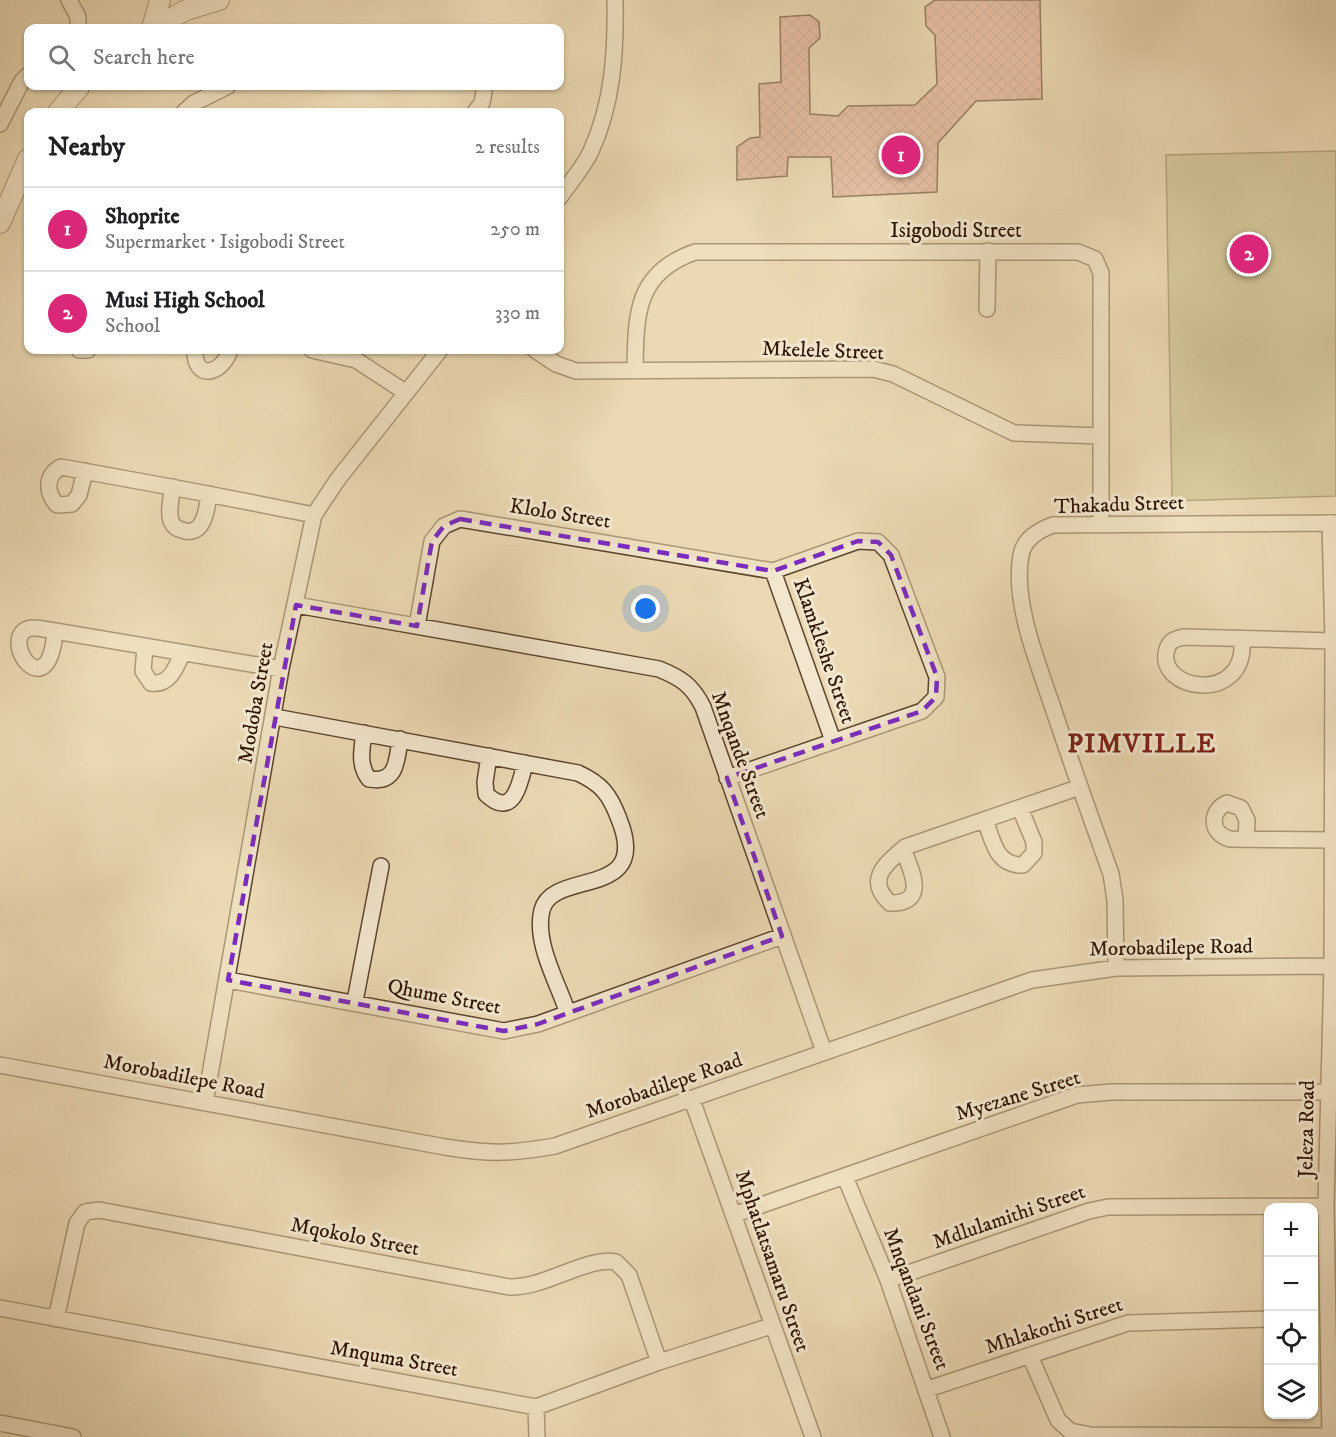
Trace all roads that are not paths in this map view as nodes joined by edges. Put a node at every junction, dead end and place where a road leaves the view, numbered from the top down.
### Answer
1 (69, 0) edge
2 (160, 0) edge
3 (219, 0) edge
4 (615, 0) edge
5 (183, 5) edge
6 (78, 24) edge
7 (154, 24) edge
8 (158, 24) edge
9 (24, 79) edge
10 (77, 90) edge
11 (220, 90) edge
12 (484, 90) edge
13 (61, 108) edge
14 (188, 108) edge
15 (478, 108) edge
16 (0, 124) edge
17 (24, 168) edge
18 (564, 190) edge
19 (0, 223) edge
20 (988, 251) junction
21 (987, 309) dead end
22 (195, 354) edge
23 (228, 354) edge
24 (330, 354) edge
25 (437, 354) edge
26 (541, 354) edge
27 (635, 369) junction
28 (405, 392) junction
29 (1101, 436) junction
30 (84, 471) dead end
31 (173, 487) junction
32 (209, 494) junction
33 (314, 515) junction
34 (1101, 523) junction
35 (1333, 523) edge
36 (773, 571) junction
37 (296, 604) junction
38 (417, 626) junction
39 (55, 631) dead end
40 (1242, 640) junction
41 (1333, 641) junction
42 (145, 647) junction
43 (182, 654) junction
44 (281, 669) junction
45 (275, 717) junction
46 (364, 733) junction
47 (400, 739) junction
48 (833, 741) junction
49 (489, 756) junction
50 (525, 763) junction
51 (727, 778) junction
52 (1080, 787) junction
53 (1020, 808) junction
54 (985, 819) junction
55 (1246, 839) dead end
56 (1332, 840) junction
57 (903, 849) dead end
58 (381, 866) dead end
59 (782, 936) junction
60 (1334, 966) edge
61 (1116, 968) junction
62 (228, 980) junction
63 (355, 1001) junction
64 (567, 1011) junction
65 (824, 1052) junction
66 (0, 1065) edge
67 (1328, 1092) junction
68 (692, 1100) junction
69 (205, 1103) junction
70 (845, 1177) junction
71 (1326, 1206) junction
72 (733, 1215) junction
73 (888, 1280) junction
74 (0, 1308) edge
75 (56, 1319) junction
76 (1264, 1319) edge
77 (1321, 1319) edge
78 (771, 1326) junction
79 (1030, 1356) junction
80 (659, 1362) junction
81 (928, 1389) junction
82 (536, 1407) junction
83 (0, 1423) edge
84 (73, 1437) edge
85 (537, 1437) edge
86 (813, 1437) edge
87 (942, 1437) edge
88 (1330, 1437) edge

1 - 6 street
2 - 7 street
3 - 5 street
4 - 18 street
5 - 8 street
9 - 16 street
10 - 13 street
11 - 14 street
12 - 15 street
17 - 19 street
20 - 21 street
20 - 27 street, Isigobodi Street
20 - 29 street, Isigobodi Street
22 - 23 street
24 - 28 street
25 - 28 street, Modoba Street
26 - 27 street, Mkelele Street
27 - 29 street, Mkelele Street
28 - 33 street, Modoba Street
29 - 34 street, Isigobodi Street
30 - 31 street
31 - 32 street
31 - 32 street
32 - 33 street
33 - 37 street, Modoba Street
34 - 35 street, Thakadu Street
34 - 52 street, Thakadu Street
35 - 41 street, Jeleza Road
36 - 38 street, Klolo Street
36 - 48 street, Klamkleshe Street
36 - 48 street, Klamkleshe Street
37 - 38 street, Mnqande Street
37 - 44 street, Modoba Street
38 - 51 street, Mnqande Street
39 - 42 street
40 - 40 street
40 - 41 street
41 - 56 street, Jeleza Road
42 - 43 street
42 - 43 street
43 - 44 street
44 - 45 street, Modoba Street
45 - 46 street
45 - 62 street, Modoba Street
46 - 47 street
46 - 47 street
47 - 49 street
48 - 51 street, Klamkleshe Street
49 - 50 street
49 - 50 street
50 - 64 street
51 - 59 street, Mnqande Street
52 - 53 street
52 - 61 street, Thakadu Street
53 - 54 street
53 - 54 street
54 - 57 street
55 - 56 street
56 - 60 street, Jeleza Road
58 - 63 street
59 - 64 street, Qhume Street
59 - 65 street, Mnqande Street
60 - 61 street, Morobadilepe Road
60 - 67 street, Jeleza Road
61 - 65 street, Morobadilepe Road
62 - 63 street, Qhume Street
62 - 69 street, Modoba Street
63 - 64 street, Qhume Street
65 - 68 street, Morobadilepe Road
66 - 69 street, Morobadilepe Road
67 - 70 street, Myezane Street
67 - 71 street, Jeleza Road
68 - 69 street, Morobadilepe Road
68 - 72 street, Mphatlatsamaru Street
70 - 72 street, Myezane Street
70 - 73 street, Mnqandani Street
71 - 73 street, Mdlulamithi Street
71 - 77 street, Jeleza Road
72 - 78 street, Mphatlatsamaru Street
73 - 81 street, Mnqandani Street
74 - 75 street, Mnquma Street
75 - 80 street, Mqokolo Street
75 - 82 street, Mnquma Street
76 - 79 street, Mhlakothi Street
77 - 88 street, Jeleza Road
78 - 80 street
78 - 86 street, Mphatlatsamaru Street
79 - 81 street, Mhlakothi Street
79 - 88 street
80 - 82 street
81 - 87 street, Mnqandani Street
82 - 85 street
83 - 84 street

